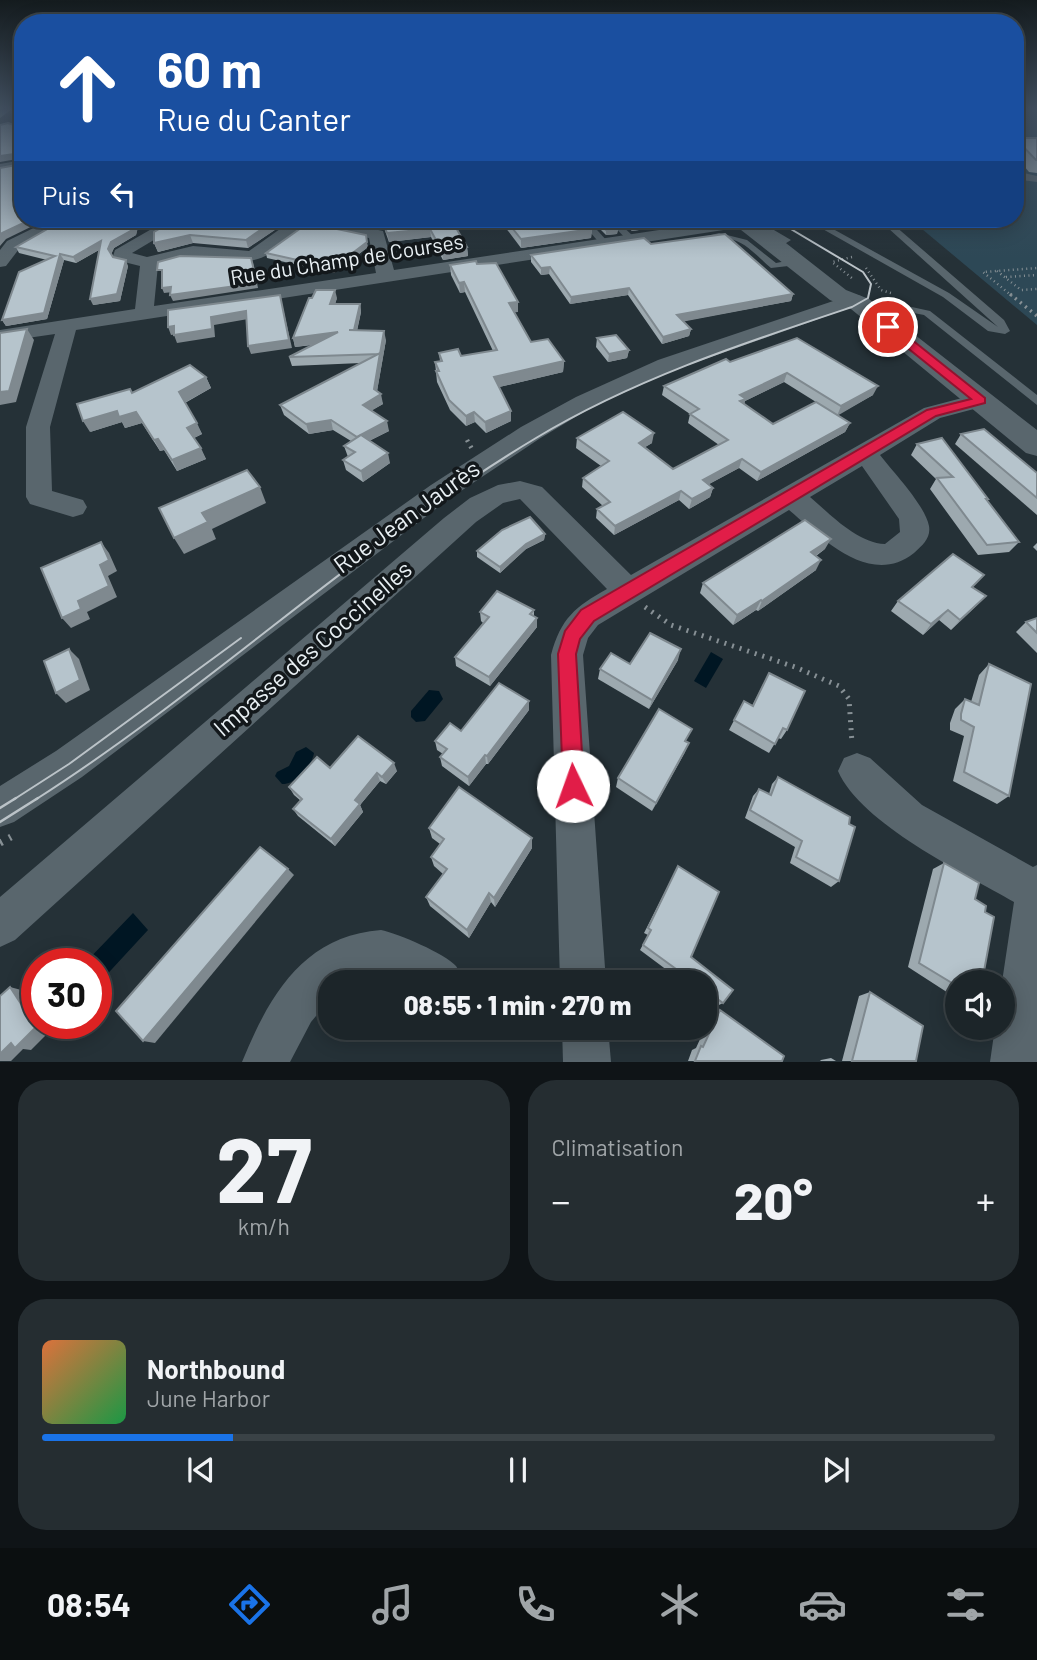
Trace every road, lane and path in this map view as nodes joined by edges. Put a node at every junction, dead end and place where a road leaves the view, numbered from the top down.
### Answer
1 (46, 228) edge
2 (164, 228) edge
3 (292, 228) edge
4 (350, 228) edge
5 (591, 228) edge
6 (623, 228) edge
7 (699, 228) edge
8 (754, 228) edge
9 (760, 228) edge
10 (825, 228) edge
11 (892, 228) edge
12 (637, 239) junction
13 (605, 244) junction
14 (849, 257) dead end
15 (0, 262) edge
16 (797, 262) junction
17 (149, 263) junction
18 (863, 265) dead end
19 (1037, 268) edge
20 (997, 271) junction
21 (1037, 275) edge
22 (387, 277) junction
23 (1005, 277) junction
24 (1037, 289) edge
25 (864, 296) junction
26 (144, 314) junction
27 (1037, 316) edge
28 (67, 326) junction
29 (0, 336) edge
30 (981, 400) junction
31 (1037, 401) edge
32 (1037, 446) edge
33 (865, 452) junction
34 (790, 496) junction
35 (73, 507) dead end
36 (629, 592) junction
37 (857, 771) joint
38 (0, 808) edge
39 (1036, 889) edge
40 (0, 925) edge
41 (329, 970) edge
42 (417, 970) edge
43 (582, 970) edge
44 (318, 978) edge
45 (586, 1040) edge
46 (266, 1062) edge
47 (587, 1062) edge
48 (1014, 1062) edge

1 - 15 street
2 - 17 street
3 - 17 street
4 - 22 street
5 - 13 lane
6 - 12 lane
7 - 12 street, Rue du Champ de Courses
8 - 16 street
9 - 25 street
10 - 11 lane
12 - 13 street, Rue du Champ de Courses
12 - 16 lane
13 - 22 street, Rue du Champ de Courses
14 - 25 path
16 - 25 street
17 - 26 street
18 - 25 path
19 - 20 path
20 - 23 path
20 - 27 path
21 - 23 path
22 - 26 street, Rue du Champ de Courses
23 - 24 path
25 - 30 street
25 - 31 lane
25 - 38 street, Rue Jean Jaurès
26 - 28 street, Rue du Champ de Courses
28 - 29 street, Rue du Champ de Courses
28 - 35 street
30 - 32 street
30 - 33 street
33 - 34 street
33 - 34 street
34 - 36 street
36 - 37 path
36 - 40 street, Impasse des Coccinelles
36 - 43 street
37 - 39 street
39 - 48 street
41 - 42 street
44 - 46 street
45 - 47 street

